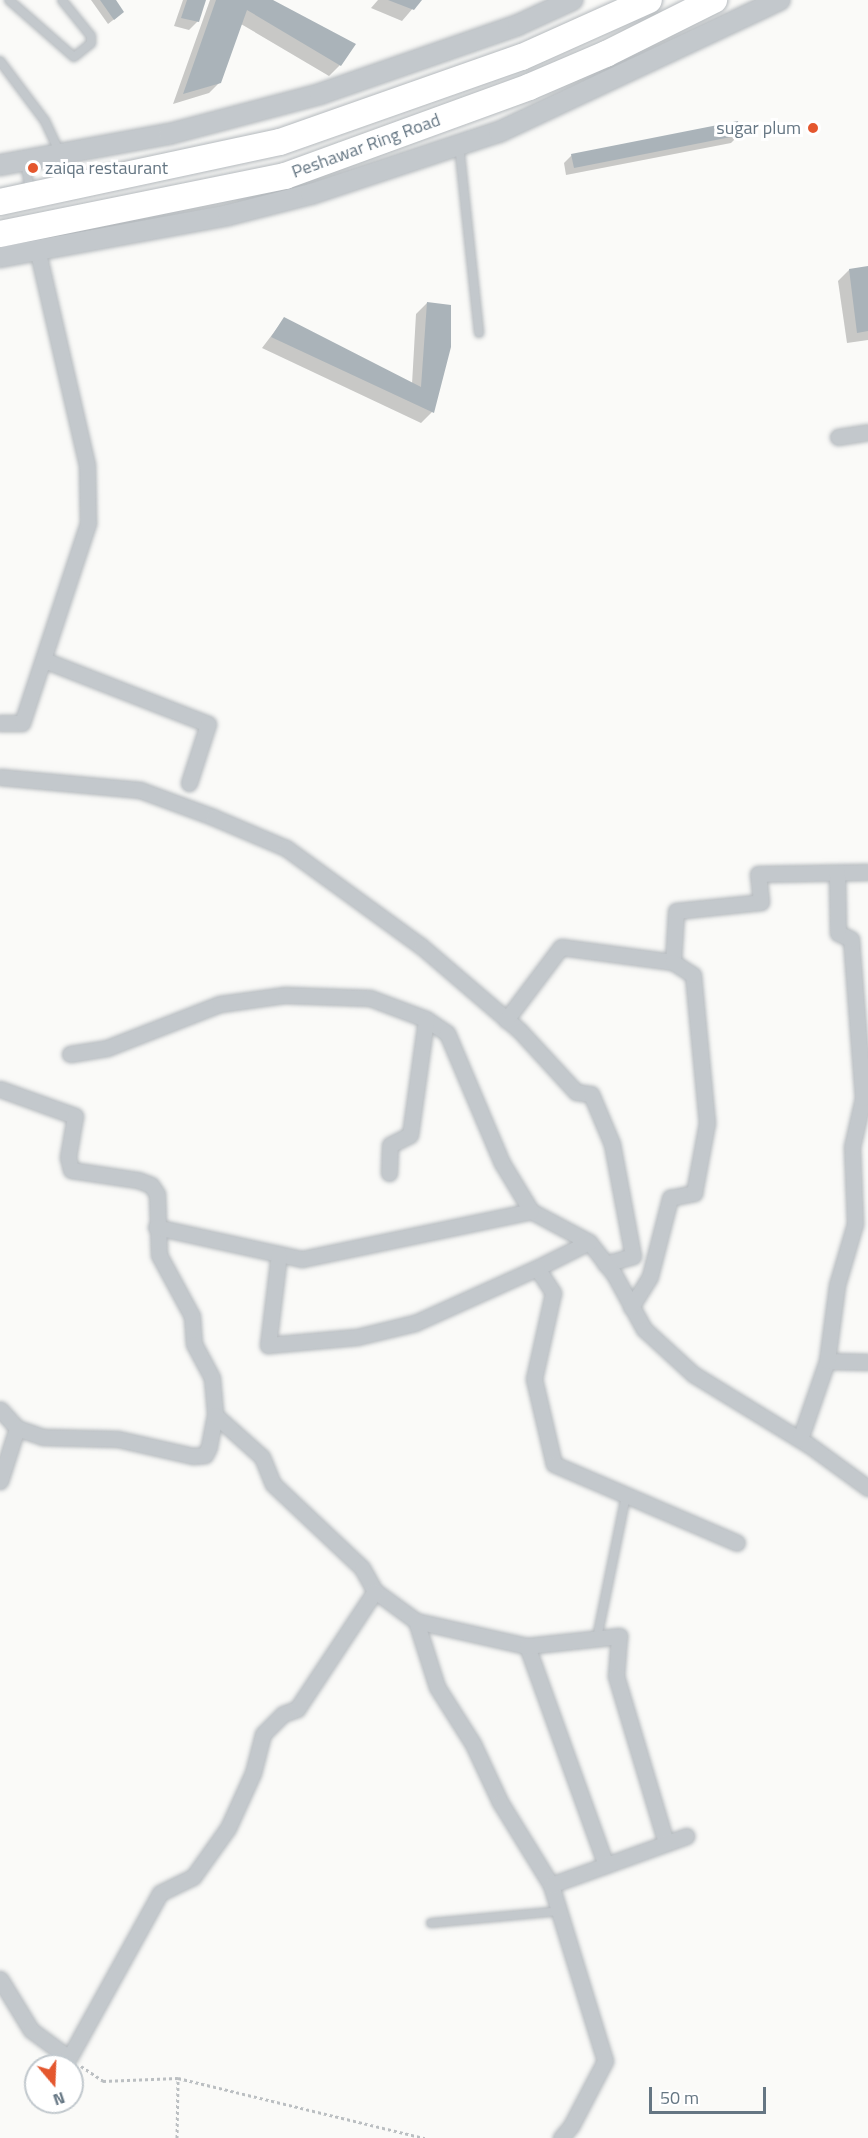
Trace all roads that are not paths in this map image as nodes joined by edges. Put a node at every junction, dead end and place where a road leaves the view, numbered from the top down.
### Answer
1 (9, 0) edge
2 (63, 0) edge
3 (572, 0) edge
4 (649, 0) edge
5 (714, 0) edge
6 (780, 0) edge
7 (0, 61) edge
8 (459, 144) junction
9 (60, 154) junction
10 (25, 160) junction
11 (0, 165) edge
12 (31, 197) junction
13 (0, 202) edge
14 (0, 234) edge
15 (38, 252) junction
16 (0, 257) edge
17 (479, 333) dead end
18 (868, 432) edge
19 (838, 437) dead end
20 (44, 660) junction
21 (0, 723) edge
22 (0, 777) edge
23 (189, 783) dead end
24 (868, 872) edge
25 (837, 873) junction
26 (673, 962) junction
27 (426, 1019) junction
28 (506, 1020) junction
29 (69, 1054) dead end
30 (0, 1089) edge
31 (389, 1173) dead end
32 (531, 1211) junction
33 (156, 1227) junction
34 (589, 1242) junction
35 (279, 1254) junction
36 (605, 1264) junction
37 (537, 1268) junction
38 (631, 1307) junction
39 (827, 1361) junction
40 (868, 1362) edge
41 (0, 1409) edge
42 (214, 1415) junction
43 (17, 1428) junction
44 (800, 1439) junction
45 (0, 1480) edge
46 (868, 1488) edge
47 (626, 1495) junction
48 (737, 1544) dead end
49 (375, 1591) junction
50 (416, 1621) junction
51 (597, 1638) junction
52 (527, 1646) junction
53 (686, 1836) dead end
54 (666, 1843) junction
55 (606, 1865) junction
56 (550, 1885) junction
57 (560, 1911) junction
58 (431, 1923) dead end
59 (0, 1979) edge
60 (561, 2138) edge

1 - 2 lane
3 - 9 street
4 - 12 highway, Peshawar Ring Road
5 - 14 highway, Peshawar Ring Road
6 - 8 street
7 - 9 lane
8 - 15 street
8 - 17 lane
9 - 10 street
10 - 11 street
10 - 12 lane
12 - 13 highway, Peshawar Ring Road
15 - 16 street
15 - 20 street
18 - 19 street
20 - 21 street
20 - 23 street
22 - 28 street
24 - 25 street
25 - 26 street
25 - 39 street
26 - 28 street
26 - 38 street
27 - 29 street
27 - 31 street
27 - 32 street
28 - 36 street
30 - 33 street
32 - 34 street
32 - 35 street
33 - 35 street
33 - 42 street
34 - 36 street
34 - 37 street
35 - 37 street
36 - 38 street
37 - 47 street
38 - 44 street
39 - 40 street
39 - 44 street
41 - 43 street
42 - 43 street
42 - 49 street
43 - 45 street
44 - 46 street
47 - 48 street
47 - 51 lane
49 - 50 street
49 - 59 street
50 - 52 street
50 - 56 street
51 - 52 street
51 - 54 street
52 - 55 street
53 - 54 street
54 - 55 street
55 - 56 street
56 - 57 street
57 - 58 lane
57 - 60 street

